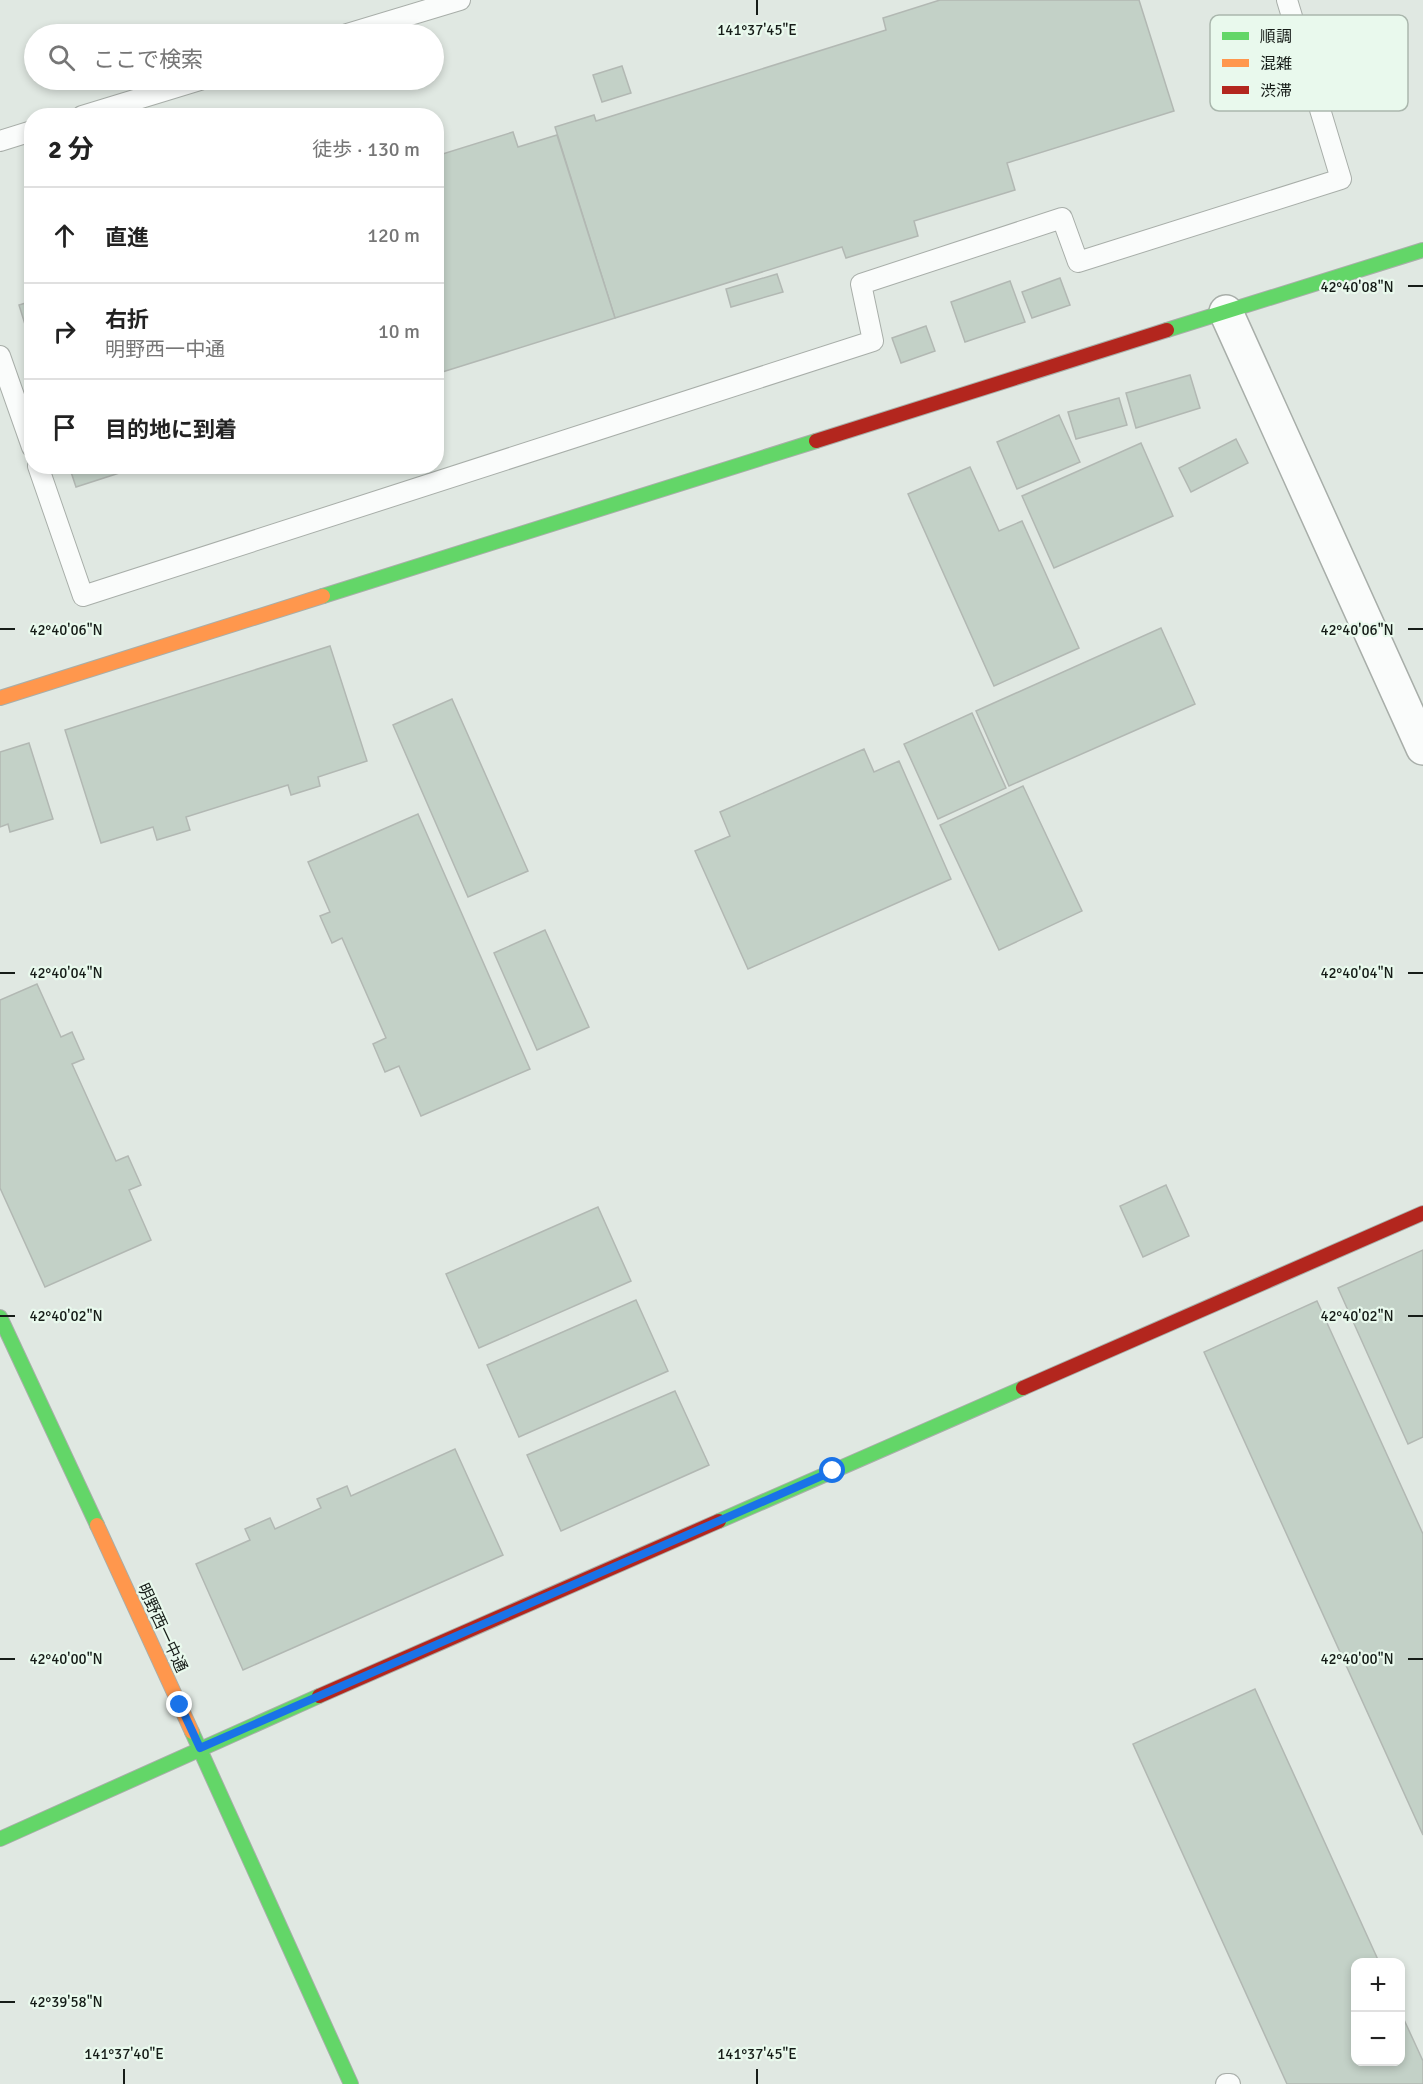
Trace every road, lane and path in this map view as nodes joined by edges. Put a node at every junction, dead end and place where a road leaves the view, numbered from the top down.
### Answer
1 (460, 0) edge
2 (1287, 0) edge
3 (1292, 15) edge
4 (380, 24) edge
5 (167, 90) edge
6 (108, 108) edge
7 (1320, 111) edge
8 (24, 134) edge
9 (0, 141) edge
10 (1423, 250) edge
11 (1226, 312) junction
12 (0, 357) edge
13 (24, 424) edge
14 (41, 474) edge
15 (0, 698) edge
16 (1423, 748) edge
17 (1423, 1213) edge
18 (0, 1317) edge
19 (200, 1748) junction
20 (0, 1839) edge
21 (351, 2084) edge

1 - 4 lane
2 - 3 lane
5 - 6 lane
7 - 14 lane
8 - 9 lane
10 - 11 street
11 - 15 street
11 - 16 street
12 - 13 lane
17 - 19 street
18 - 19 street, 明野西一中通
19 - 20 street
19 - 21 street, 明野西一中通

